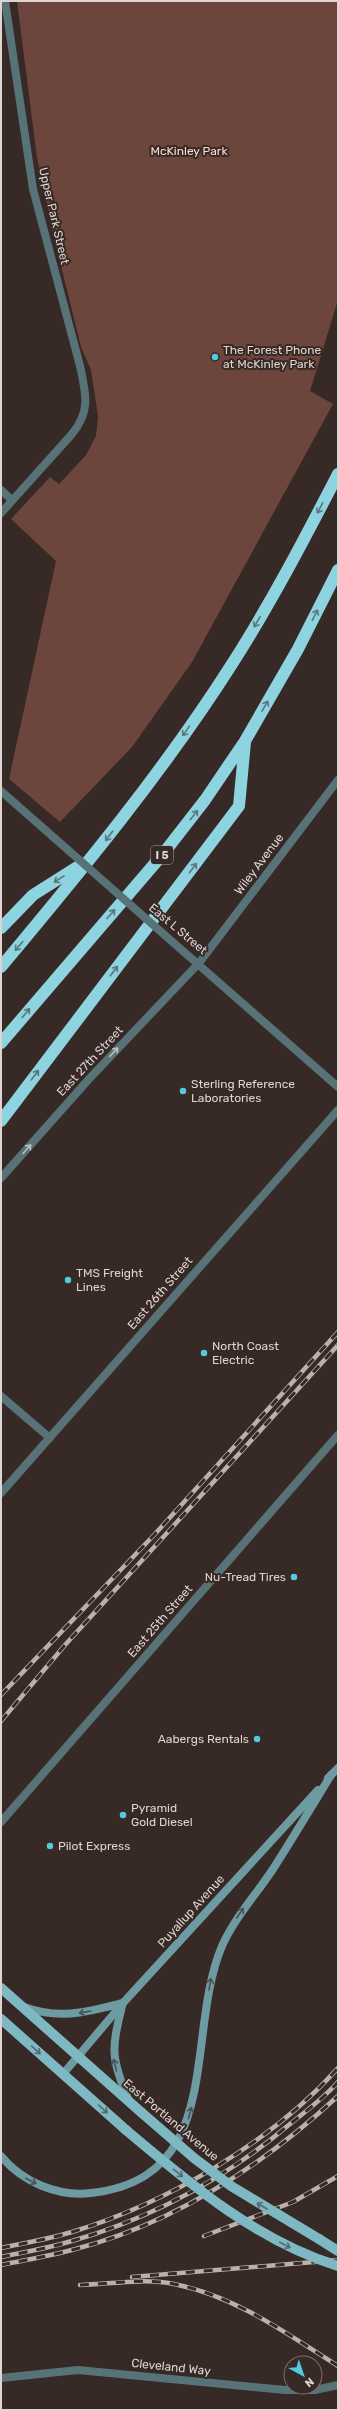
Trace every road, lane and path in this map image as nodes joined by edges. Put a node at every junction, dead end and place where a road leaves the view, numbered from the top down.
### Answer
1 (5, 1) edge
2 (338, 474) edge
3 (1, 490) edge
4 (12, 500) junction
5 (1, 513) edge
6 (338, 570) edge
7 (245, 741) junction
8 (338, 780) edge
9 (1, 791) edge
10 (92, 858) junction
11 (1, 928) edge
12 (199, 963) junction
13 (1, 967) edge
14 (1, 1043) edge
15 (338, 1087) edge
16 (338, 1110) edge
17 (1, 1121) edge
18 (1, 1178) edge
19 (1, 1396) edge
20 (338, 1435) edge
21 (50, 1438) junction
22 (1, 1493) edge
23 (338, 1768) edge
24 (331, 1775) junction
25 (1, 1822) edge
26 (1, 1988) edge
27 (123, 2003) junction
28 (20, 2006) junction
29 (1, 2019) edge
30 (78, 2057) junction
31 (63, 2074) junction
32 (129, 2102) junction
33 (1, 2156) edge
34 (338, 2251) edge
35 (338, 2266) edge
36 (1, 2378) edge
37 (338, 2385) edge

1 - 4 street, Upper Park Street
2 -> 10 highway
3 - 4 street
4 - 5 street
7 -> 6 highway, I 5
14 -> 7 highway, I 5
17 -> 7 highway
8 - 12 street, Wiley Avenue
9 - 12 street, East L Street, bridge
10 -> 11 highway
10 -> 13 highway
12 - 15 street, East L Street
18 -> 12 street, East 27th Street
16 - 21 street, East 26th Street
19 - 21 street
20 - 25 street, East 25th Street
21 - 22 street, East 26th Street
23 - 24 main road, Puyallup Avenue
24 - 27 main road, Puyallup Avenue
33 -> 24 main road
26 - 28 main road, East Portland Avenue
27 -> 28 main road
27 - 30 main road, Puyallup Avenue
32 -> 27 main road
28 - 30 main road, East Portland Avenue
29 -> 31 main road
30 - 31 main road, Puyallup Avenue
30 - 32 main road, East Portland Avenue
31 -> 35 main road, bridge
34 -> 32 main road, East Portland Avenue, bridge
36 - 37 street, Cleveland Way

